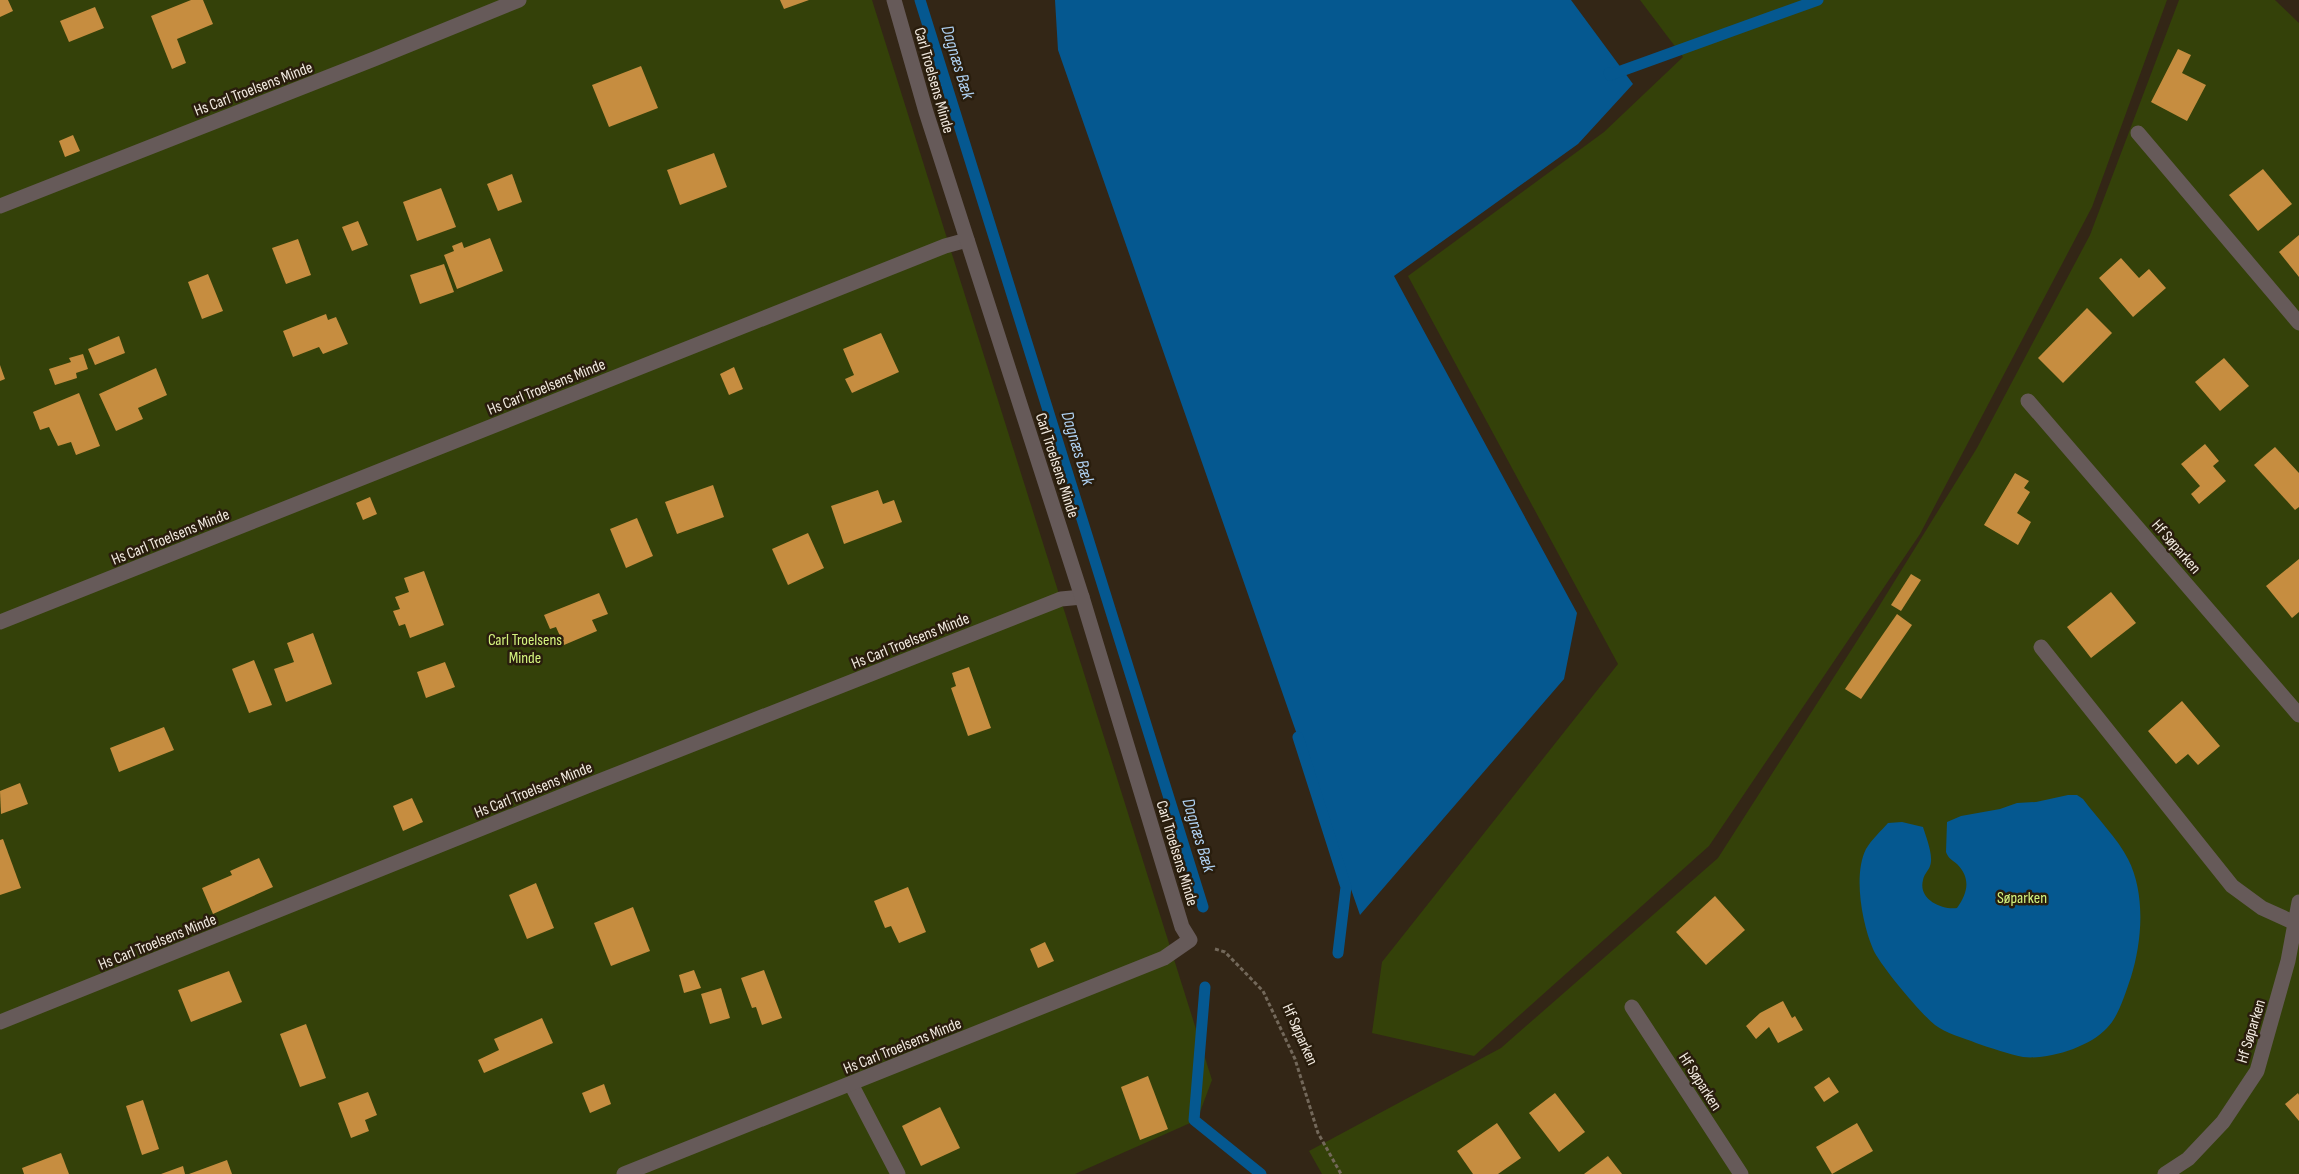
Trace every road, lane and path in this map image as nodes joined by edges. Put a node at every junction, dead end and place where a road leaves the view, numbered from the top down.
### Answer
1 (519, 0) edge
2 (894, 0) edge
3 (2138, 133) dead end
4 (0, 206) edge
5 (967, 240) junction
6 (2299, 323) edge
7 (2028, 401) dead end
8 (1082, 597) junction
9 (0, 622) edge
10 (2041, 647) dead end
11 (2299, 715) edge
12 (2299, 902) edge
13 (2295, 922) junction
14 (1190, 940) junction
15 (1632, 1007) dead end
16 (0, 1022) edge
17 (851, 1084) junction
18 (624, 1174) edge
19 (898, 1174) edge
20 (1341, 1174) edge
21 (1741, 1174) edge
22 (2165, 1174) edge

1 - 4 lane, Hs Carl Troelsens Minde
2 - 5 lane, Carl Troelsens Minde
3 - 6 lane
5 - 8 lane, Carl Troelsens Minde
5 - 9 lane, Hs Carl Troelsens Minde
7 - 11 lane, Hf Søparken
8 - 14 lane, Carl Troelsens Minde
8 - 16 lane, Hs Carl Troelsens Minde
10 - 13 lane
12 - 13 lane, Hf Søparken
13 - 22 lane, Hf Søparken
14 - 17 lane, Hs Carl Troelsens Minde
14 - 20 path, Hf Søparken
15 - 21 lane, Hf Søparken
17 - 18 lane, Hs Carl Troelsens Minde
17 - 19 lane

